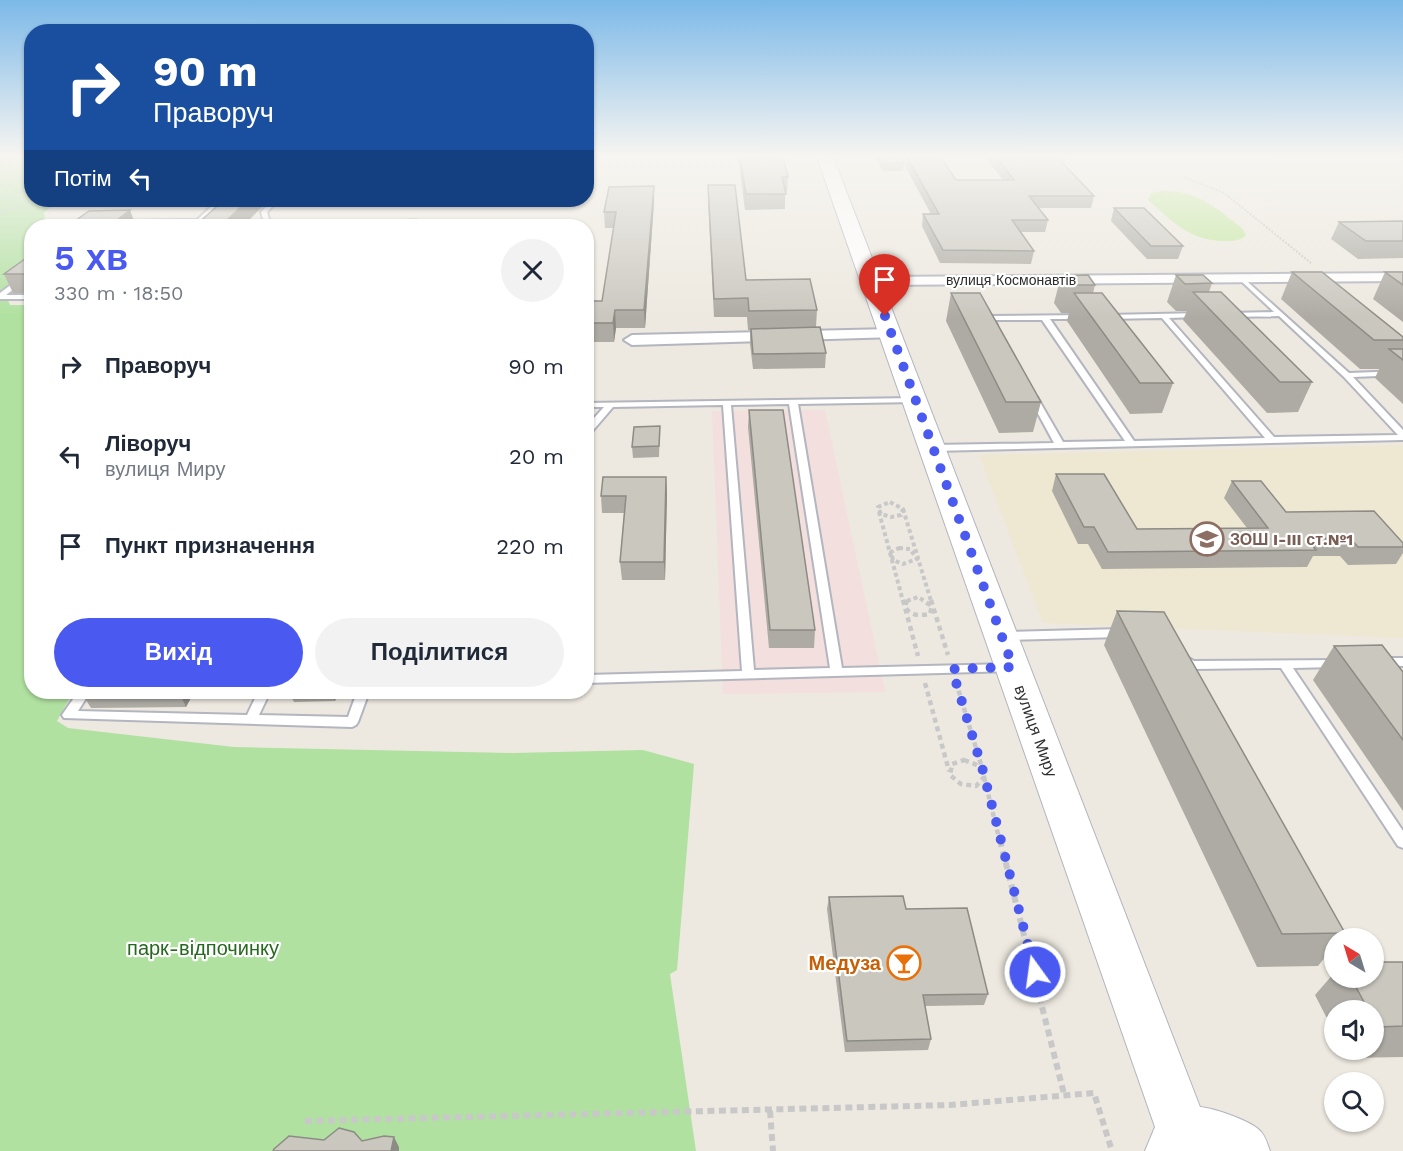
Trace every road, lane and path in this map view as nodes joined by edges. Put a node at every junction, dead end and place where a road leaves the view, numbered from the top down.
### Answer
1 (846, 211) edge
2 (1246, 211) edge
3 (24, 277) edge
4 (1330, 277) junction
5 (1241, 278) junction
6 (1393, 279) edge
7 (872, 280) junction
8 (0, 296) edge
9 (24, 297) edge
10 (1281, 314) junction
11 (1211, 315) edge
12 (1222, 315) edge
13 (1164, 316) junction
14 (1045, 318) junction
15 (891, 334) junction
16 (1000, 338) edge
17 (632, 340) dead end
18 (1403, 373) edge
19 (1347, 375) junction
20 (1027, 387) edge
21 (915, 400) junction
22 (793, 401) junction
23 (727, 402) junction
24 (594, 405) edge
25 (610, 405) junction
26 (594, 424) edge
27 (1403, 436) edge
28 (1272, 440) junction
29 (1132, 444) junction
30 (1060, 445) junction
31 (933, 448) junction
32 (903, 509) junction
33 (878, 511) junction
34 (890, 556) junction
35 (917, 556) junction
36 (932, 606) junction
37 (904, 607) junction
38 (1128, 633) edge
39 (1007, 652) junction
40 (1175, 654) edge
41 (1403, 662) edge
42 (1284, 664) junction
43 (952, 669) junction
44 (922, 670) junction
45 (837, 673) junction
46 (748, 675) junction
47 (594, 679) edge
48 (79, 699) edge
49 (261, 699) edge
50 (360, 699) edge
51 (251, 720) junction
52 (983, 774) junction
53 (950, 775) junction
54 (1403, 842) edge
55 (1064, 1094) junction
56 (770, 1111) junction
57 (306, 1121) dead end
58 (1178, 1144) edge
59 (774, 1151) edge
60 (1112, 1151) edge
61 (1243, 1151) edge

1 - 7 main road, вулиця Миру
2 - 4 path
3 - 8 lane
4 - 5 street, вулиця Космонавтів
4 - 6 street, вулиця Космонавтів
5 - 7 street, вулиця Космонавтів
5 - 10 lane
7 - 15 main road, вулиця Миру
8 - 9 lane
10 - 12 lane
10 - 19 lane
11 - 13 lane
13 - 14 lane
13 - 28 lane
14 - 16 lane
14 - 29 lane
15 - 17 street
15 - 21 main road, вулиця Миру
18 - 19 lane
19 - 27 lane
20 - 30 lane
21 - 22 lane
21 - 31 main road, вулиця Миру
22 - 23 lane
22 - 45 lane
23 - 25 lane
23 - 46 lane
24 - 25 lane
25 - 26 lane
27 - 28 lane
28 - 29 lane
29 - 30 lane
30 - 31 lane
31 - 39 main road, вулиця Миру
32 - 33 path
32 - 33 path
32 - 35 path
33 - 34 path
34 - 35 path
34 - 35 path
34 - 37 path
35 - 36 path
36 - 37 path
36 - 37 path
36 - 43 path
37 - 44 path
38 - 39 lane
39 - 43 lane
39 - 58 main road, вулиця Миру
40 - 42 lane
41 - 42 lane
42 - 54 lane
43 - 44 lane
43 - 52 path
44 - 45 lane
44 - 53 path
45 - 46 lane
46 - 47 lane
48 - 51 lane
49 - 51 lane
50 - 51 lane
52 - 53 path
52 - 53 path
52 - 55 path
55 - 56 path
55 - 60 path
56 - 57 path
56 - 59 path
58 - 61 main road

